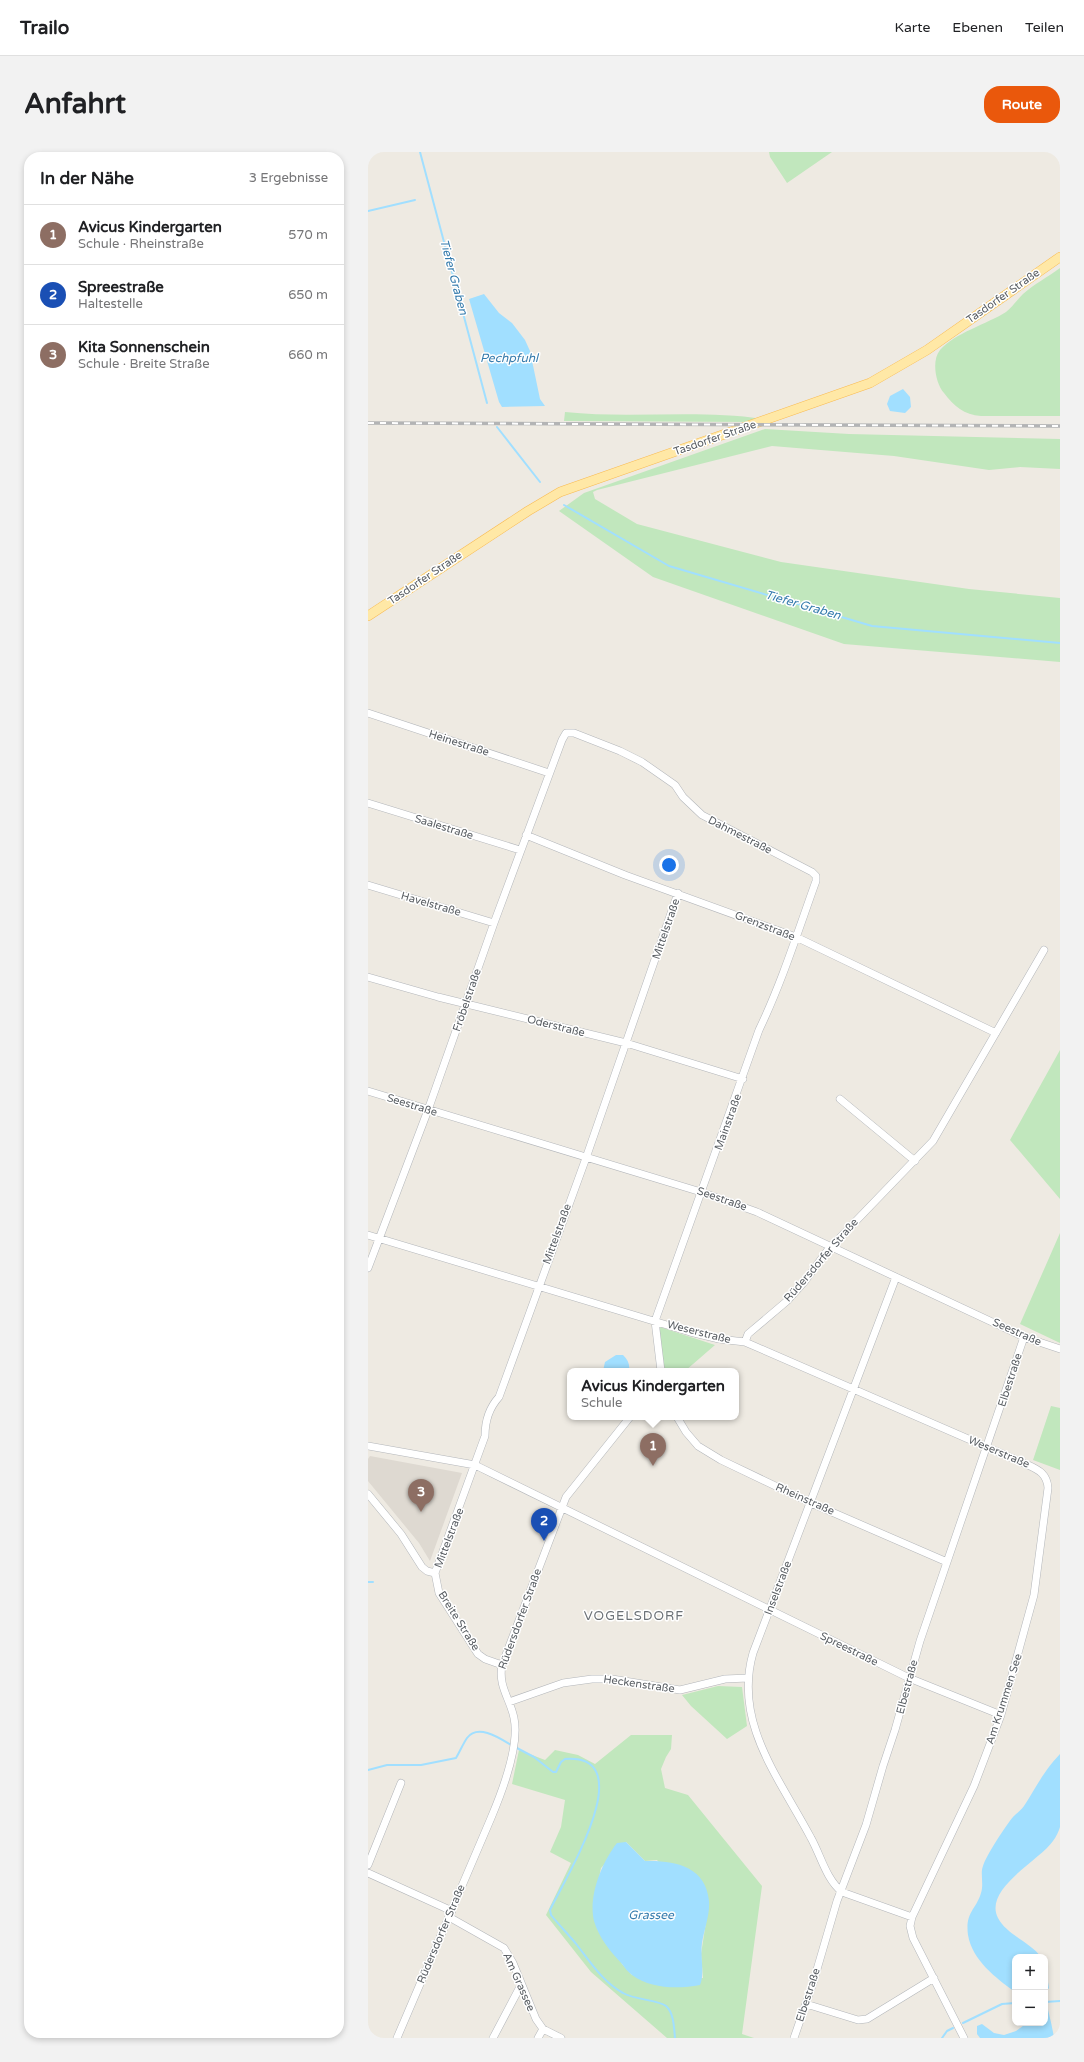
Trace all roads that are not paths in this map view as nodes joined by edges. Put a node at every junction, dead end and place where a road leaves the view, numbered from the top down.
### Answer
1 (1060, 257) edge
2 (368, 616) edge
3 (368, 712) edge
4 (566, 733) joint
5 (550, 773) junction
6 (368, 803) edge
7 (526, 835) junction
8 (520, 850) junction
9 (816, 876) joint
10 (368, 885) edge
11 (678, 893) junction
12 (494, 923) junction
13 (796, 937) junction
14 (1044, 950) dead end
15 (368, 977) edge
16 (465, 1003) junction
17 (996, 1033) junction
18 (626, 1043) junction
19 (743, 1079) junction
20 (368, 1091) edge
21 (840, 1099) dead end
22 (428, 1110) junction
23 (586, 1158) junction
24 (915, 1161) junction
25 (701, 1192) junction
26 (368, 1235) edge
27 (379, 1238) junction
28 (831, 1246) junction
29 (368, 1268) edge
30 (896, 1277) junction
31 (538, 1286) junction
32 (655, 1321) junction
33 (1024, 1337) junction
34 (745, 1342) junction
35 (1060, 1349) edge
36 (662, 1368) edge
37 (853, 1388) junction
38 (628, 1420) edge
39 (678, 1420) edge
40 (368, 1446) edge
41 (986, 1448) junction
42 (475, 1465) junction
43 (1040, 1470) joint
44 (368, 1494) edge
45 (811, 1503) junction
46 (561, 1507) junction
47 (947, 1562) junction
48 (435, 1573) junction
49 (770, 1610) junction
50 (502, 1665) junction
51 (748, 1678) junction
52 (909, 1678) junction
53 (509, 1702) junction
54 (1001, 1715) junction
55 (401, 1783) dead end
56 (368, 1865) edge
57 (368, 1873) edge
58 (842, 1892) junction
59 (450, 1914) junction
60 (912, 1917) junction
61 (934, 1978) junction
62 (521, 1985) junction
63 (806, 2004) junction
64 (543, 2029) junction
65 (397, 2038) edge
66 (493, 2038) edge
67 (538, 2038) edge
68 (561, 2038) edge
69 (794, 2038) edge
70 (964, 2038) edge

1 - 2 main road, Tasdorfer Straße
3 - 5 street, Heinestraße
4 - 5 street, Fröbelstraße
4 - 9 street, Dahmestraße
5 - 7 street, Fröbelstraße
6 - 8 street, Saalestraße
7 - 8 street, Fröbelstraße
7 - 11 street, Grenzstraße
8 - 12 street, Fröbelstraße
9 - 13 street, Mainstraße
10 - 12 street, Havelstraße
11 - 13 street, Grenzstraße
11 - 18 street, Mittelstraße
12 - 16 street, Fröbelstraße
13 - 17 street, Grenzstraße
13 - 19 street, Mainstraße
14 - 17 street, Rüdersdorfer Straße
15 - 16 street, Oderstraße
16 - 18 street, Oderstraße
16 - 22 street, Fröbelstraße
17 - 24 street, Rüdersdorfer Straße
18 - 19 street, Oderstraße
18 - 23 street, Mittelstraße
19 - 25 street, Mainstraße
20 - 22 street, Seestraße
21 - 24 street
22 - 23 street, Seestraße
22 - 27 street, Fröbelstraße
23 - 25 street, Seestraße
23 - 31 street, Mittelstraße
24 - 28 street, Rüdersdorfer Straße
25 - 28 street, Seestraße
25 - 32 street, Mainstraße
26 - 27 street, Weserstraße
27 - 29 street, Fröbelstraße
27 - 31 street, Weserstraße
28 - 30 street, Seestraße
28 - 34 street, Rüdersdorfer Straße
30 - 33 street, Seestraße
30 - 37 street, Inselstraße
31 - 32 street, Weserstraße
31 - 42 street, Mittelstraße
32 - 34 street, Weserstraße
32 - 36 street, Mainstraße
33 - 35 street, Seestraße
33 - 41 street, Elbestraße
34 - 37 street, Weserstraße
37 - 41 street, Weserstraße
37 - 45 street, Inselstraße
38 - 46 street, Rüdersdorfer Straße
39 - 45 street, Rheinstraße
40 - 42 street, Spreestraße
41 - 43 street, Weserstraße
41 - 47 street, Elbestraße
42 - 46 street, Spreestraße
42 - 48 street, Mittelstraße
43 - 54 street, Am Krummen See
44 - 48 street
45 - 47 street, Rheinstraße
45 - 49 street, Inselstraße
46 - 49 street, Spreestraße
46 - 50 street, Rüdersdorfer Straße
47 - 52 street, Elbestraße
48 - 50 street, Breite Straße
49 - 51 street, Inselstraße
49 - 52 street, Spreestraße
50 - 53 street, Rüdersdorfer Straße
51 - 53 street, Heckenstraße
51 - 58 street, Inselstraße
52 - 54 street, Spreestraße
52 - 58 street, Elbestraße
53 - 59 street, Rüdersdorfer Straße
54 - 60 street, Am Krummen See
55 - 56 street
57 - 59 street, Am Grassee
58 - 60 street
58 - 63 street, Elbestraße
59 - 62 street, Am Grassee
59 - 65 street, Rüdersdorfer Straße
60 - 61 street
61 - 63 street
61 - 70 street
62 - 64 street, Am Grassee
62 - 66 street
63 - 69 street, Elbestraße
64 - 67 street
64 - 68 street

